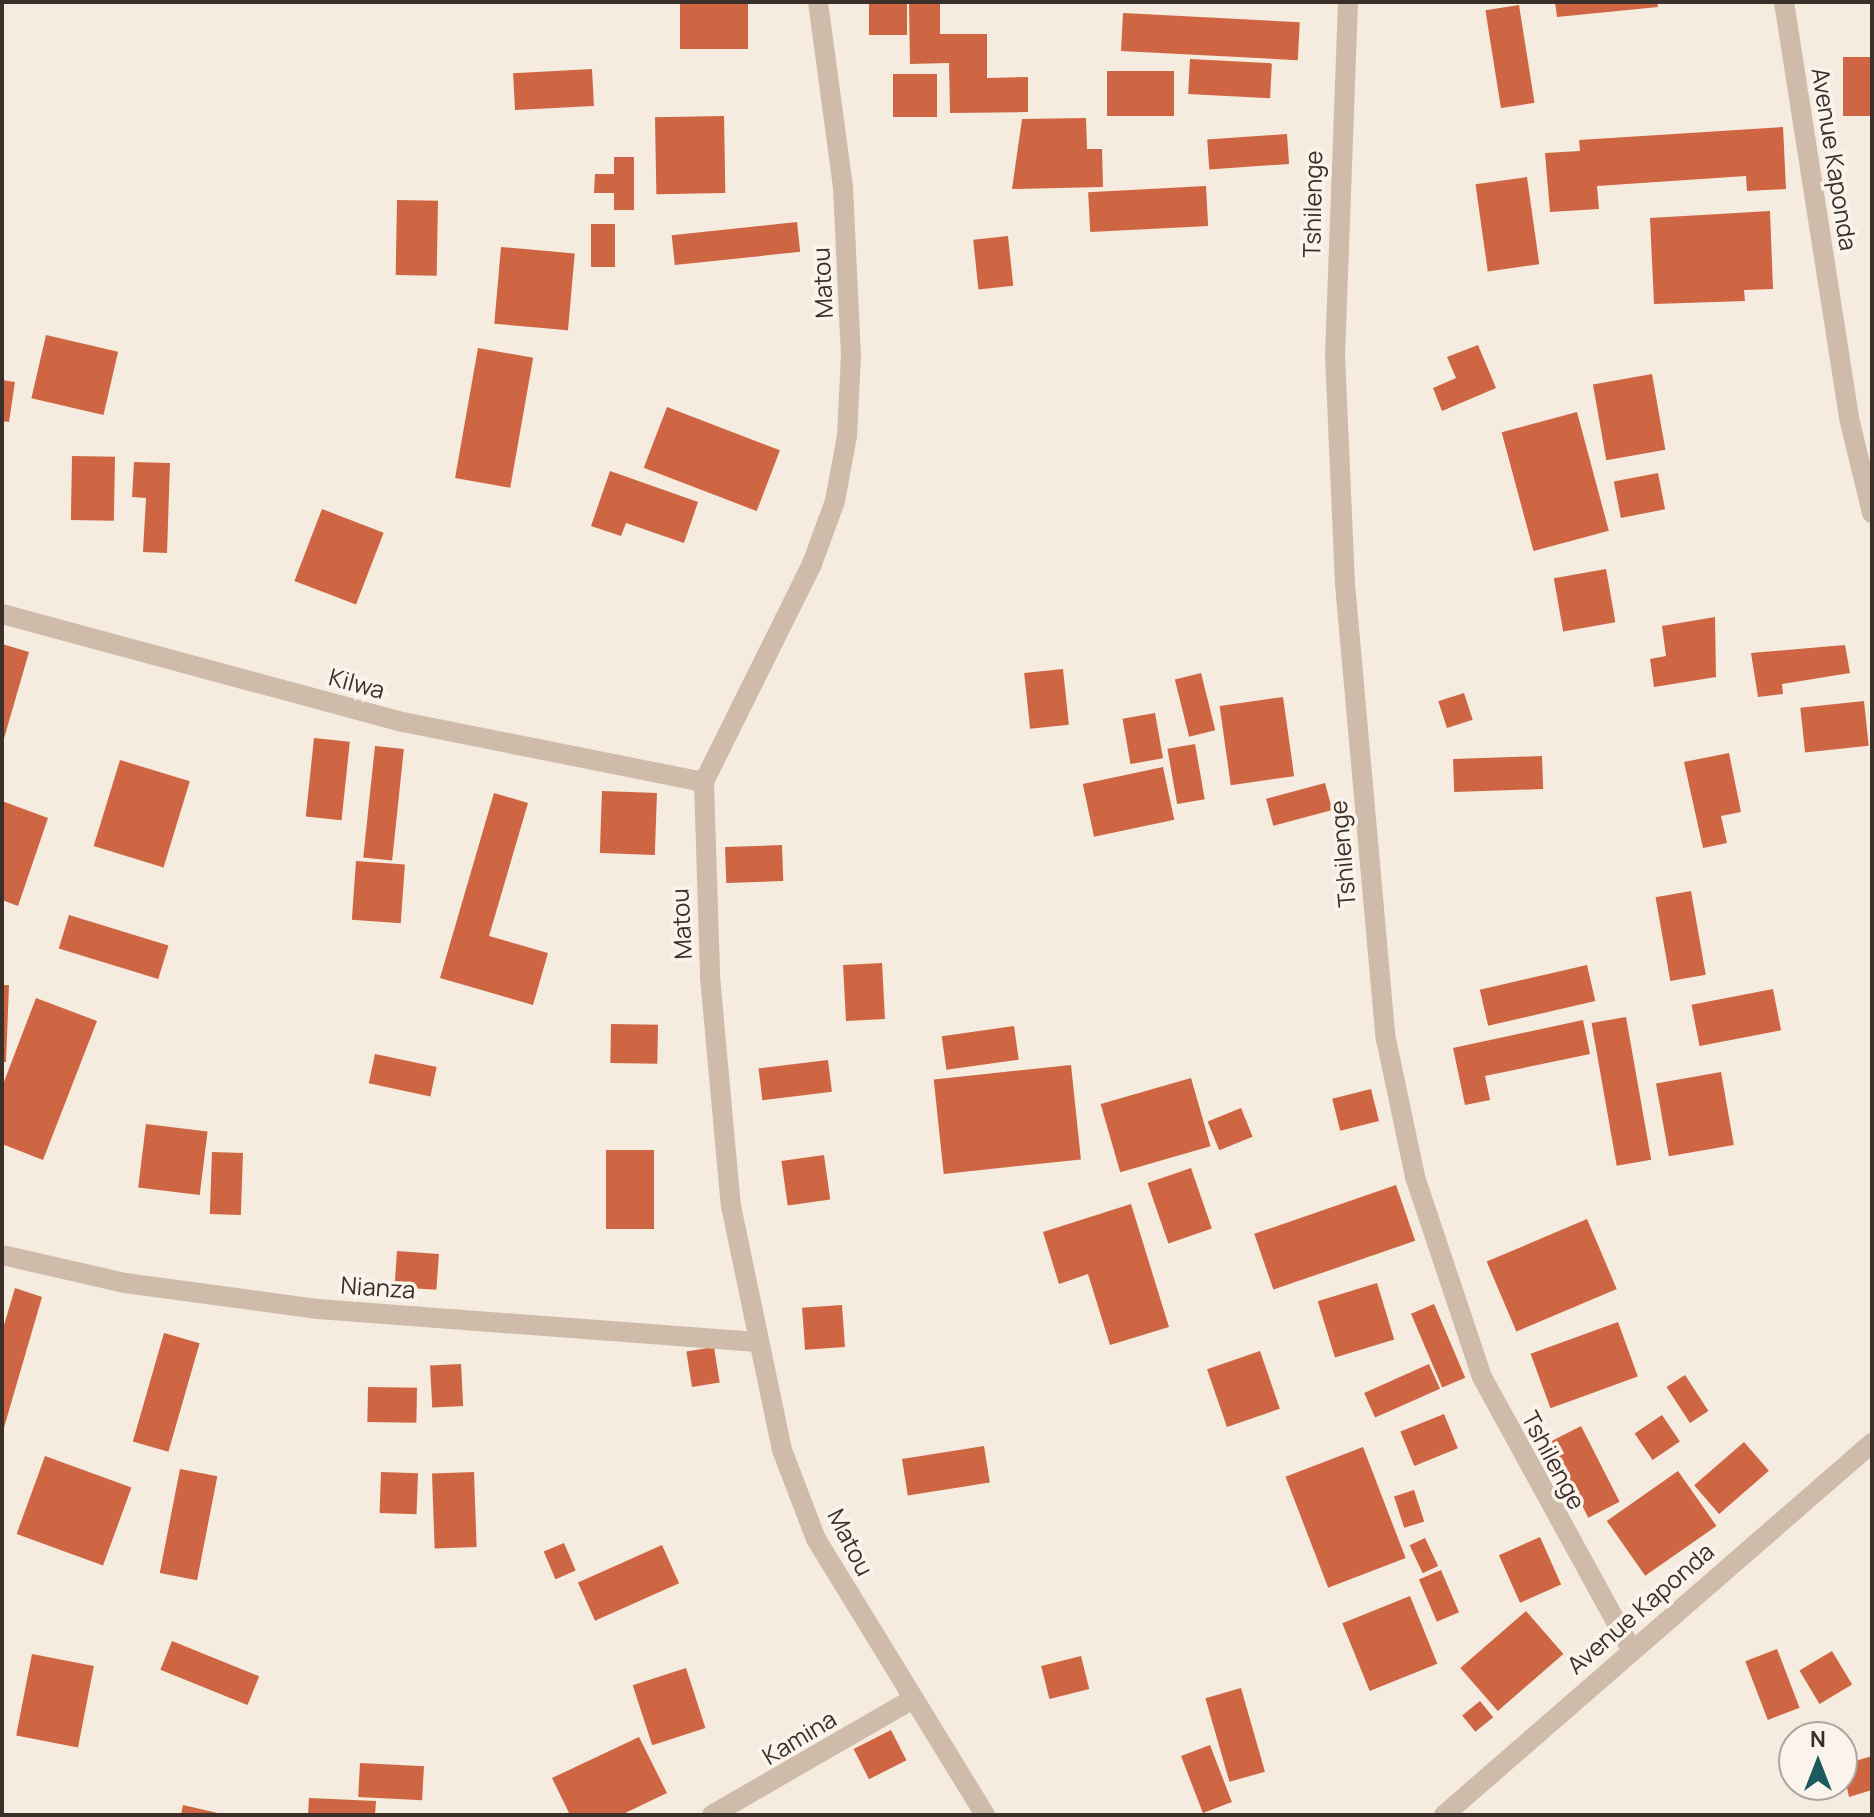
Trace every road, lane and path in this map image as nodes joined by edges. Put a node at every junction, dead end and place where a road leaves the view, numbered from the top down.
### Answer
1 (818, 2) edge
2 (1348, 2) edge
3 (1784, 2) edge
4 (1872, 513) edge
5 (2, 614) edge
6 (704, 782) junction
7 (2, 1255) edge
8 (754, 1342) junction
9 (1872, 1443) edge
10 (1631, 1649) junction
11 (911, 1700) junction
12 (712, 1815) edge
13 (985, 1815) edge
14 (1444, 1815) edge

1 - 6 street, Matou
2 - 10 street, Tshilenge
3 - 4 street, Avenue Kaponda
5 - 6 street, Kilwa
6 - 8 street, Matou
7 - 8 street, Nianza
8 - 11 street, Matou
9 - 10 street, Avenue Kaponda
10 - 14 street, Avenue Kaponda
11 - 12 street, Kamina
11 - 13 street, Matou

